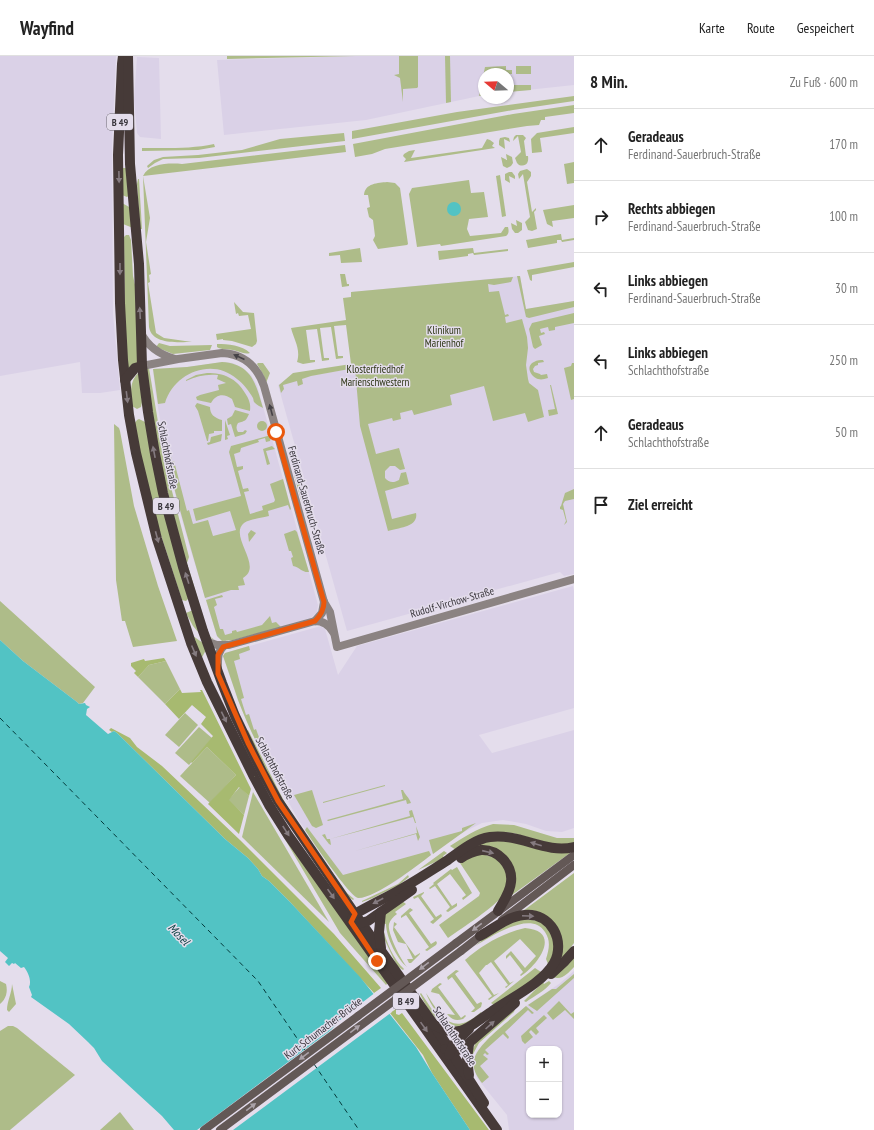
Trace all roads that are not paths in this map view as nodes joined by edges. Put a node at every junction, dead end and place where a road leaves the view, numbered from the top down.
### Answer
1 (123, 56) edge
2 (128, 56) edge
3 (120, 230) junction
4 (137, 239) junction
5 (141, 333) junction
6 (178, 359) junction
7 (142, 366) junction
8 (125, 380) junction
9 (148, 412) junction
10 (129, 415) junction
11 (574, 579) edge
12 (324, 602) junction
13 (195, 603) junction
14 (179, 609) junction
15 (183, 620) junction
16 (315, 621) junction
17 (333, 633) junction
18 (208, 642) junction
19 (225, 646) junction
20 (337, 647) joint
21 (214, 663) junction
22 (218, 674) junction
23 (208, 682) junction
24 (574, 847) edge
25 (574, 855) edge
26 (574, 865) edge
27 (498, 911) junction
28 (381, 912) junction
29 (353, 918) junction
30 (362, 923) junction
31 (480, 936) junction
32 (381, 950) junction
33 (574, 951) edge
34 (554, 968) junction
35 (541, 980) junction
36 (434, 1025) junction
37 (473, 1025) junction
38 (435, 1042) junction
39 (469, 1044) junction
40 (450, 1050) junction
41 (448, 1062) junction
42 (470, 1079) junction
43 (204, 1130) edge
44 (220, 1130) edge
45 (497, 1130) edge
46 (502, 1130) edge

1 -> 3 main road, Schlachthofstraße / B 49
2 - 4 main road, Schlachthofstraße / B 49
3 - 4 main road
3 -> 8 main road, Schlachthofstraße / B 49
5 -> 4 main road, Schlachthofstraße / B 49
5 - 6 street, Ferdinand-Sauerbruch-Straße
5 - 7 main road, Schlachthofstraße / B 49
6 - 7 street, Ferdinand-Sauerbruch-Straße
12 -> 6 street, Ferdinand-Sauerbruch-Straße
7 - 8 main road
7 - 9 main road, Schlachthofstraße / B 49
8 -> 10 main road, Schlachthofstraße / B 49
9 - 10 main road
13 -> 9 main road, Schlachthofstraße / B 49
10 -> 14 main road, Schlachthofstraße / B 49
11 - 20 street, Rudolf-Virchow-Straße
12 - 16 street
12 - 17 street, Ferdinand-Sauerbruch-Straße
13 - 14 main road
13 - 18 main road, Schlachthofstraße / B 49
14 - 15 main road, Schlachthofstraße / B 49
15 - 18 main road
15 -> 23 main road, Schlachthofstraße / B 49
16 - 17 street
16 - 19 street
17 - 20 street, Ferdinand-Sauerbruch-Straße
18 - 19 street
18 - 21 main road, Schlachthofstraße / B 49
19 - 22 street
21 - 22 main road, Schlachthofstraße / B 49
21 - 23 main road
22 - 29 main road, Schlachthofstraße / B 49
23 -> 29 main road, Schlachthofstraße / B 49
24 -> 29 main road
25 - 27 main road, Kurt-Schumacher-Brücke
26 - 31 main road, Kurt-Schumacher-Brücke
28 -> 27 main road
27 -> 43 main road, Kurt-Schumacher-Brücke, bridge
28 - 30 main road
28 - 32 main road
29 - 30 main road, Schlachthofstraße / B 49
29 -> 38 main road, Schlachthofstraße / B 49
30 - 32 main road, Schlachthofstraße / B 49
31 -> 34 main road
44 -> 31 main road, Kurt-Schumacher-Brücke, bridge
32 - 36 main road, Schlachthofstraße / B 49
33 - 34 main road
34 - 35 main road
35 - 37 main road
39 -> 35 main road
36 - 37 main road
36 - 40 main road, Schlachthofstraße / B 49
37 - 40 main road
38 - 40 main road
38 - 41 main road, Schlachthofstraße / B 49
39 - 40 main road
39 - 42 main road
40 - 41 main road
40 - 42 main road, Schlachthofstraße / B 49
41 - 45 main road, Schlachthofstraße / B 49
42 - 46 main road, Schlachthofstraße / B 49

